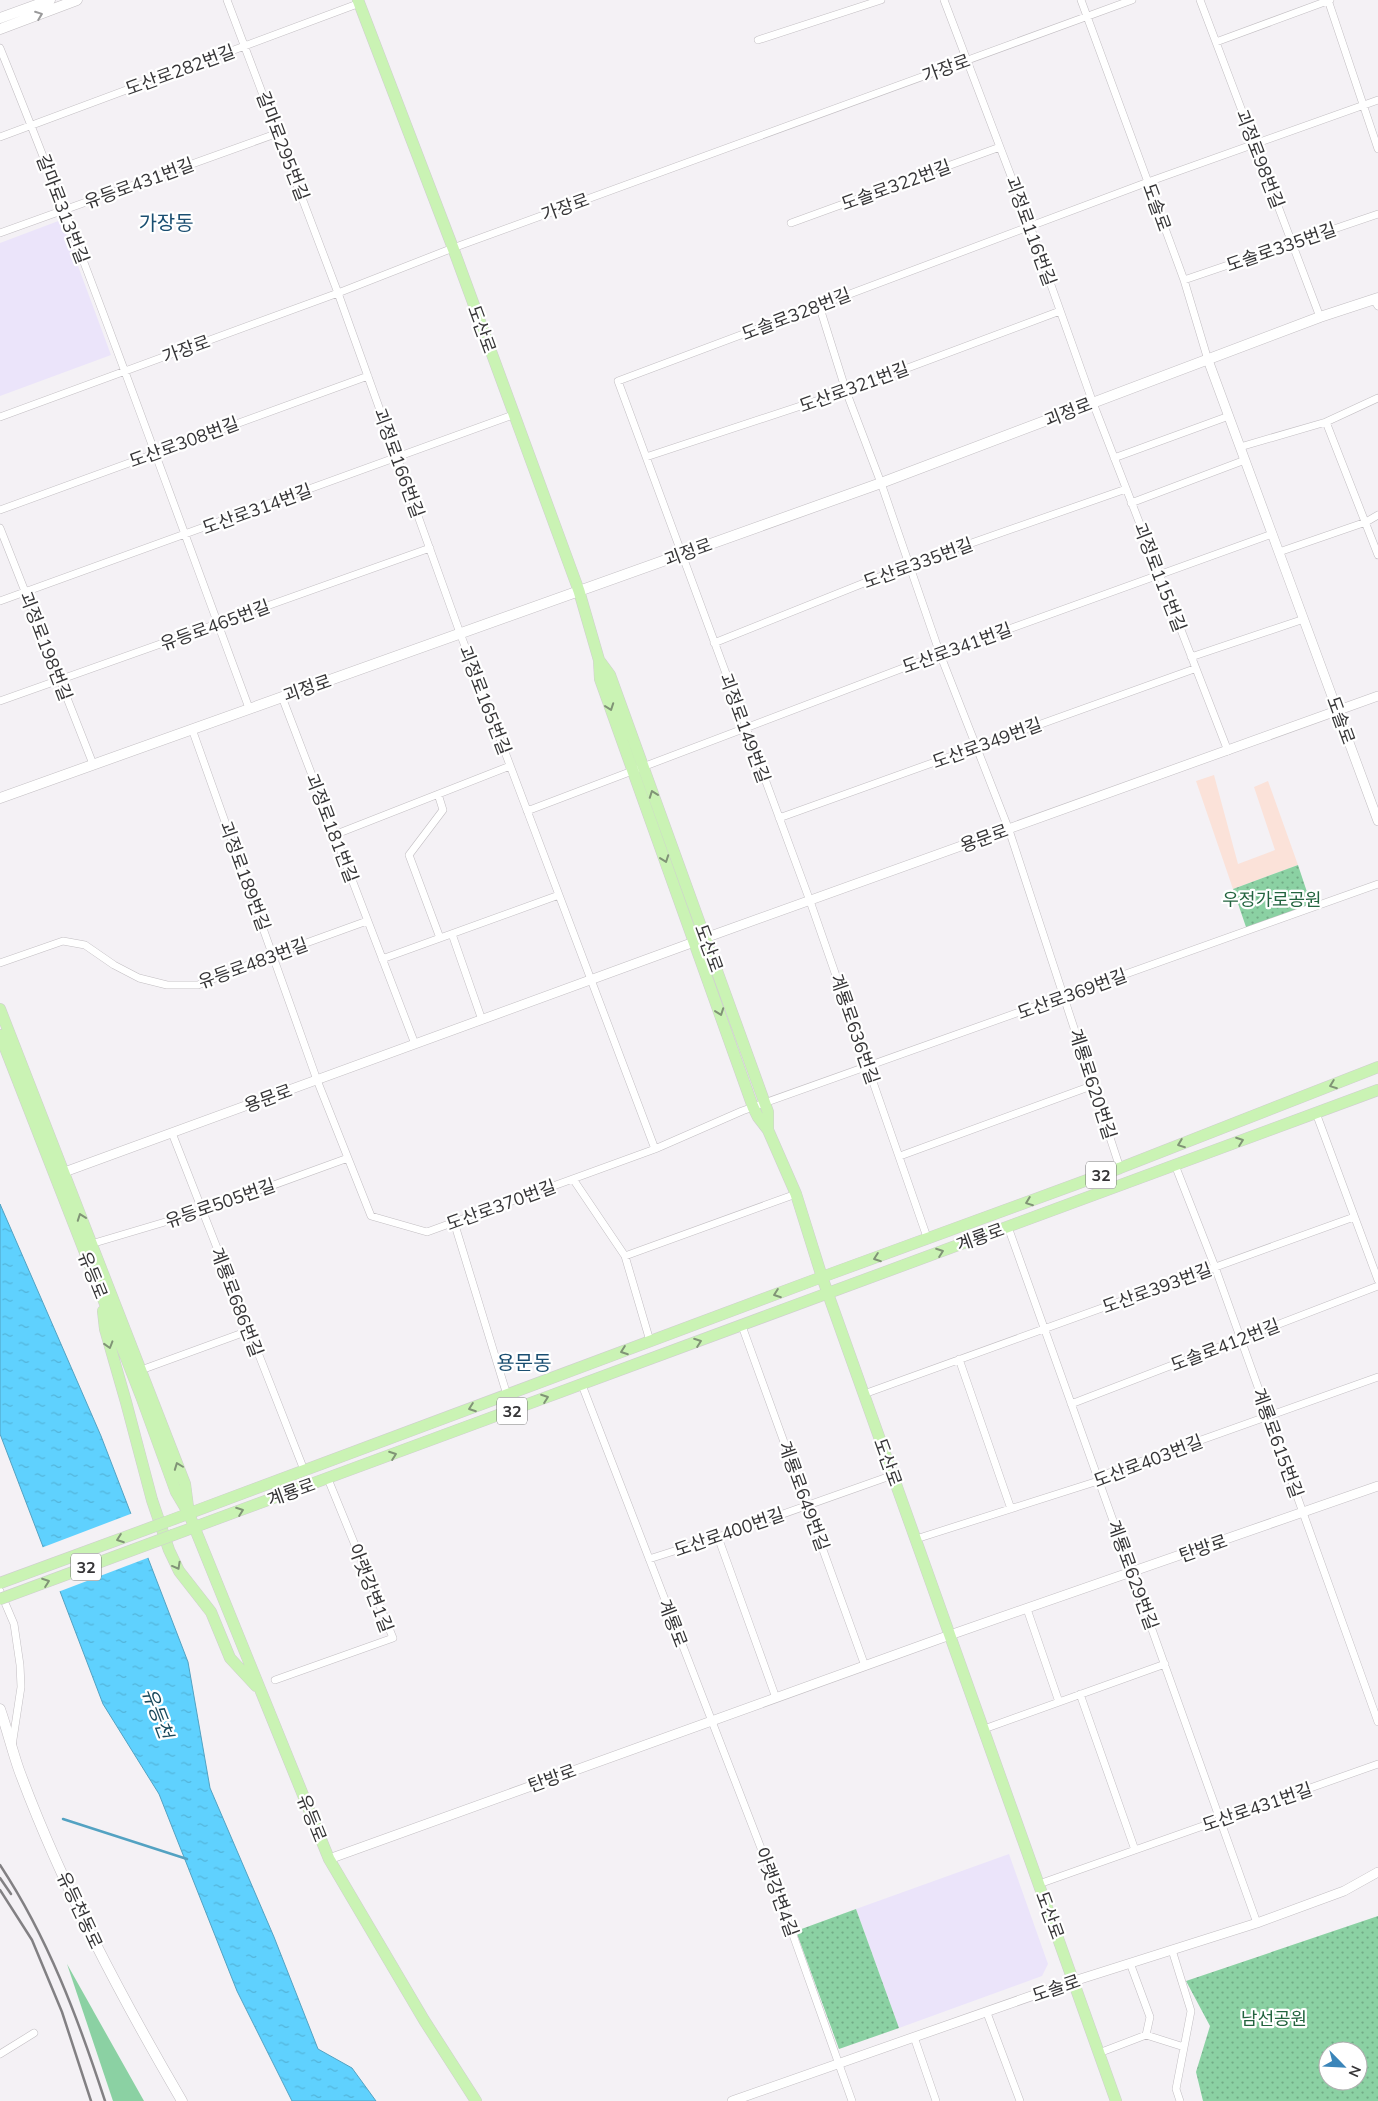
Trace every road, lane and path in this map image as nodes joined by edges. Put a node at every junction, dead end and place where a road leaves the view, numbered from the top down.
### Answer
1 (50, 0) edge
2 (77, 0) edge
3 (227, 0) edge
4 (882, 0) edge
5 (944, 0) edge
6 (1081, 0) edge
7 (1132, 0) edge
8 (1200, 0) edge
9 (1329, 0) edge
10 (359, 2) edge
11 (1087, 16) junction
12 (0, 18) edge
13 (0, 29) edge
14 (758, 40) dead end
15 (1216, 42) junction
16 (245, 46) junction
17 (0, 48) edge
18 (968, 60) junction
19 (1378, 100) edge
20 (1363, 105) junction
21 (32, 125) junction
22 (278, 133) junction
23 (0, 137) edge
24 (1254, 144) junction
25 (1000, 147) junction
26 (1378, 149) edge
27 (1148, 182) junction
28 (63, 210) junction
29 (1378, 214) edge
30 (791, 224) dead end
31 (1030, 226) junction
32 (0, 233) edge
33 (1292, 243) junction
34 (452, 248) junction
35 (1184, 280) junction
36 (338, 293) junction
37 (1377, 301) edge
38 (819, 305) junction
39 (1060, 311) junction
40 (1320, 317) junction
41 (1208, 360) junction
42 (125, 371) junction
43 (368, 376) junction
44 (846, 391) junction
45 (1378, 398) edge
46 (1093, 403) junction
47 (513, 415) junction
48 (1229, 416) junction
49 (0, 417) edge
50 (1326, 422) junction
51 (1240, 448) junction
52 (155, 453) junction
53 (646, 457) junction
54 (397, 458) junction
55 (1114, 458) junction
56 (1245, 460) junction
57 (881, 483) junction
58 (1126, 489) junction
59 (1131, 502) junction
60 (0, 510) edge
61 (1378, 515) edge
62 (1366, 522) junction
63 (0, 528) edge
64 (1272, 534) junction
65 (185, 535) junction
66 (430, 548) junction
67 (1279, 552) junction
68 (681, 554) junction
69 (1378, 555) edge
70 (909, 565) junction
71 (1158, 576) junction
72 (579, 591) junction
73 (26, 593) junction
74 (0, 601) edge
75 (1304, 619) junction
76 (218, 624) junction
77 (460, 633) junction
78 (714, 643) junction
79 (940, 654) junction
80 (1191, 657) junction
81 (1194, 668) junction
82 (60, 680) junction
83 (1378, 696) edge
84 (282, 697) junction
85 (0, 701) edge
86 (249, 708) junction
87 (1338, 711) junction
88 (746, 728) junction
89 (192, 729) junction
90 (977, 747) junction
91 (1228, 751) junction
92 (93, 764) junction
93 (510, 766) junction
94 (638, 769) junction
95 (438, 794) junction
96 (0, 798) edge
97 (527, 811) junction
98 (779, 818) junction
99 (1378, 821) edge
100 (1009, 830) junction
101 (334, 835) junction
102 (1378, 884) edge
103 (559, 895) junction
104 (810, 901) junction
105 (368, 922) junction
106 (452, 934) junction
107 (440, 938) junction
108 (700, 940) junction
109 (273, 955) junction
110 (382, 959) junction
111 (0, 964) edge
112 (591, 980) junction
113 (1065, 997) junction
114 (0, 1009) edge
115 (482, 1020) junction
116 (0, 1035) edge
117 (415, 1044) junction
118 (868, 1067) junction
119 (1378, 1067) edge
120 (317, 1080) junction
121 (1094, 1085) junction
122 (1378, 1090) edge
123 (765, 1103) junction
124 (753, 1107) junction
125 (1316, 1113) junction
126 (768, 1130) junction
127 (172, 1133) junction
128 (654, 1149) junction
129 (900, 1156) junction
130 (348, 1158) junction
131 (1175, 1165) junction
132 (1120, 1168) junction
133 (59, 1174) junction
134 (573, 1179) junction
135 (796, 1194) junction
136 (202, 1211) junction
137 (1354, 1217) junction
138 (454, 1222) junction
139 (1008, 1227) junction
140 (928, 1240) junction
141 (91, 1244) junction
142 (625, 1256) junction
143 (1215, 1267) junction
144 (822, 1277) junction
145 (1378, 1280) edge
146 (1378, 1286) edge
147 (828, 1294) junction
148 (102, 1297) junction
149 (742, 1326) junction
150 (1046, 1328) junction
151 (248, 1331) junction
152 (1240, 1339) junction
153 (650, 1341) junction
154 (960, 1359) junction
155 (141, 1370) junction
156 (1378, 1377) edge
157 (582, 1385) junction
158 (864, 1394) junction
159 (507, 1395) junction
160 (1071, 1404) junction
161 (1268, 1416) junction
162 (304, 1470) junction
163 (893, 1475) junction
164 (328, 1479) junction
165 (1098, 1481) junction
166 (1378, 1486) edge
167 (807, 1506) junction
168 (1011, 1509) junction
169 (1303, 1513) junction
170 (189, 1514) junction
171 (195, 1528) junction
172 (718, 1537) junction
173 (916, 1539) junction
174 (649, 1559) junction
175 (1132, 1572) junction
176 (0, 1583) edge
177 (0, 1590) edge
178 (0, 1599) edge
179 (1027, 1609) junction
180 (950, 1635) junction
181 (1165, 1664) junction
182 (865, 1666) junction
183 (275, 1680) dead end
184 (261, 1691) junction
185 (1080, 1694) junction
186 (776, 1698) junction
187 (1059, 1702) junction
188 (0, 1709) edge
189 (711, 1721) junction
190 (1378, 1722) edge
191 (984, 1728) junction
192 (12, 1746) junction
193 (1378, 1764) edge
194 (1220, 1820) junction
195 (1135, 1850) junction
196 (329, 1859) junction
197 (1378, 1872) edge
198 (1039, 1884) junction
199 (1257, 1923) junction
200 (1172, 1950) junction
201 (1130, 1964) junction
202 (1074, 1981) junction
203 (987, 2013) junction
204 (34, 2033) dead end
205 (1146, 2035) junction
206 (914, 2037) junction
207 (1184, 2047) junction
208 (1099, 2053) junction
209 (0, 2054) edge
210 (838, 2064) junction
211 (182, 2101) edge
212 (476, 2101) edge
213 (732, 2101) edge
214 (852, 2101) edge
215 (936, 2101) edge
216 (1020, 2101) edge
217 (1116, 2101) edge
218 (1180, 2101) edge

1 - 12 main road
13 -> 2 main road
3 - 16 street, 갈마로295번길
4 - 14 street
5 - 18 street, 괴정로116번길
6 - 11 street, 도솔로
7 - 11 street, 가장로
8 - 15 street, 괴정로98번길
9 - 15 street
9 - 20 street
10 - 16 street, 도산로282번길
10 - 34 main road, 도산로
11 - 18 street, 가장로
11 - 27 street, 도솔로
15 - 24 street, 괴정로98번길
16 - 21 street, 도산로282번길
16 - 22 street, 갈마로295번길
17 - 21 street, 갈마로313번길
18 - 25 street, 괴정로116번길
18 - 34 street, 가장로
19 - 20 street, 도솔로328번길
20 - 24 street, 도솔로328번길
20 - 26 street
21 - 23 street, 도산로282번길
21 - 28 street, 갈마로313번길
22 - 28 street, 유등로431번길
22 - 36 street, 갈마로295번길
24 - 27 street, 도솔로328번길
24 - 33 street, 괴정로98번길
25 - 30 street, 도솔로322번길
25 - 31 street, 괴정로116번길
27 - 31 street, 도솔로328번길
27 - 35 street, 도솔로
28 - 32 street, 유등로431번길
28 - 42 street, 갈마로313번길
29 - 33 street, 도솔로335번길
31 - 38 street, 도솔로328번길
31 - 39 street, 괴정로116번길
33 - 35 street, 도솔로335번길
33 - 40 street, 괴정로98번길
34 - 36 street, 가장로
34 - 47 main road, 도산로
35 - 41 street, 도솔로
36 - 42 street, 가장로
36 - 43 street, 괴정로166번길
37 - 40 main road, 괴정로
38 - 44 street, 계룡로620번길
38 - 53 street, 도솔로328번길
39 - 44 street, 도산로321번길
39 - 46 street, 괴정로116번길
40 - 41 main road, 괴정로
41 - 46 main road, 괴정로
41 - 48 street, 도솔로
42 - 49 street, 가장로
42 - 52 street, 갈마로313번길
43 - 52 street, 도산로308번길
43 - 54 street, 괴정로166번길
44 - 53 street, 도산로321번길
44 - 57 street, 계룡로620번길
45 - 50 street
46 - 55 street, 괴정로115번길
46 - 57 main road, 괴정로
47 - 54 street, 도산로314번길
47 - 72 main road, 도산로
48 - 51 street, 도솔로
48 - 55 street
50 - 51 street
50 - 62 street
51 - 56 street, 도솔로
52 - 60 street, 도산로308번길
52 - 65 street, 갈마로313번길
53 - 68 street, 도솔로328번길
54 - 65 street, 도산로314번길
54 - 66 street, 괴정로166번길
55 - 58 street, 괴정로115번길
56 - 59 street
56 - 64 street, 도솔로
57 - 68 main road, 괴정로
57 - 70 street, 계룡로620번길
58 - 59 street, 괴정로115번길
58 - 70 street, 도산로335번길
59 - 71 street, 괴정로115번길
61 - 62 street
62 - 67 street
62 - 69 street
63 - 73 street, 괴정로198번길
64 - 67 street, 도솔로
64 - 71 street, 도산로341번길
65 - 73 street, 도산로314번길
65 - 76 street, 갈마로313번길
66 - 76 street, 유등로465번길
66 - 77 street, 괴정로166번길
67 - 75 street, 도솔로
68 - 72 main road, 괴정로
68 - 78 street, 괴정로149번길
70 - 78 street, 도산로335번길
70 - 79 street, 계룡로620번길
71 - 79 street, 도산로341번길
71 - 80 street, 괴정로115번길
72 - 77 main road, 괴정로
72 - 94 main road, 도산로
73 - 74 street, 도산로314번길
73 - 82 street, 괴정로198번길
75 - 80 street
75 - 87 street, 도솔로
76 - 82 street, 유등로465번길
76 - 86 street, 갈마로313번길
77 - 84 main road, 괴정로
77 - 93 street, 괴정로165번길
78 - 88 street, 괴정로149번길
79 - 88 street, 도산로341번길
79 - 90 street, 계룡로620번길
80 - 81 street, 괴정로115번길
81 - 90 street, 도산로349번길
81 - 91 street, 괴정로115번길
82 - 85 street, 유등로465번길
82 - 92 street, 괴정로198번길
83 - 87 street, 용문로
84 - 86 main road, 괴정로
84 - 101 street, 괴정로181번길
86 - 89 main road, 괴정로
87 - 91 street, 용문로
87 - 99 street, 도솔로
88 - 94 street, 도산로341번길
88 - 98 street, 괴정로149번길
89 - 92 main road, 괴정로
89 - 109 street, 괴정로189번길
90 - 98 street, 도산로349번길
90 - 100 street, 계룡로620번길
91 - 100 street, 용문로
92 - 96 main road, 괴정로
93 - 95 street, 괴정로165번길
93 - 97 street, 괴정로165번길
94 - 97 street
94 - 108 main road, 도산로
95 - 101 street, 괴정로165번길
95 - 107 street
97 - 103 street, 괴정로165번길
98 - 104 street, 괴정로149번길
100 - 104 street, 용문로
100 - 113 street, 계룡로620번길
101 - 105 street, 괴정로181번길
102 - 113 street, 도산로369번길
103 - 106 street
103 - 112 street, 괴정로165번길
104 - 108 street, 용문로
104 - 118 street, 계룡로636번길
105 - 109 street, 유등로483번길
105 - 110 street, 괴정로181번길
106 - 107 street
106 - 115 street
107 - 110 street
108 - 112 street, 용문로
108 - 123 main road, 도산로
108 -> 124 main road, 도산로
109 - 111 street, 유등로483번길
109 - 120 street, 괴정로189번길
110 - 117 street, 괴정로181번길
112 - 115 street, 용문로
112 - 128 street
113 - 118 street, 도산로369번길
113 - 121 street, 계룡로620번길
114 - 133 main road, 유등로
115 - 117 street, 용문로
116 - 133 main road, 유등로
117 - 120 street, 용문로
118 - 123 street, 도산로369번길
118 - 129 street, 계룡로636번길
119 -> 132 main road, 계룡로 / 32
120 - 127 street, 용문로
120 - 130 street, 도산로370번길
121 - 129 street
121 - 132 street, 계룡로620번길
122 - 125 main road, 계룡로 / 32
123 - 124 street, 도산로370번길
123 - 126 main road, 도산로
124 - 126 main road, 도산로
124 - 128 street, 도산로370번길
131 -> 125 main road, 계룡로 / 32
125 - 137 street
126 - 135 main road, 도산로
127 - 133 street, 용문로
127 - 136 street, 계룡로686번길
128 - 134 street, 도산로370번길
129 - 140 street, 계룡로636번길
130 - 136 street, 유등로505번길
130 - 138 street, 도산로370번길
131 - 139 main road, 계룡로 / 32
131 - 143 street, 계룡로615번길
132 -> 140 main road, 계룡로 / 32
141 -> 133 main road, 유등로
133 - 148 main road, 유등로
134 - 138 street, 도산로370번길
134 - 142 street
135 - 142 street
135 - 144 main road, 도산로
136 - 141 street, 유등로505번길
136 - 151 street, 계룡로686번길
137 - 143 street, 도산로393번길
137 - 145 street
138 - 159 street
147 -> 139 main road, 계룡로 / 32
139 - 150 street, 계룡로629번길
140 -> 144 main road, 계룡로 / 32
141 - 155 main road, 유등로
142 - 153 street
143 - 150 street, 도산로393번길
143 - 152 street, 계룡로615번길
144 - 147 main road, 도산로
144 -> 153 main road, 계룡로 / 32
146 - 152 street, 도솔로412번길
147 - 149 main road, 계룡로 / 32
147 - 158 main road, 도산로
148 - 170 main road, 유등로
148 -> 184 main road
157 -> 149 main road, 계룡로 / 32
149 - 167 street, 계룡로649번길
150 - 154 street, 도산로393번길
150 - 160 street, 계룡로629번길
151 - 155 street
151 - 162 street, 계룡로686번길
152 - 160 street, 도솔로412번길
152 - 161 street, 계룡로615번길
153 -> 159 main road, 계룡로 / 32
154 - 158 street, 도산로393번길
154 - 168 street
170 -> 155 main road, 유등로
156 - 161 street, 도산로403번길
164 -> 157 main road, 계룡로 / 32
157 - 174 street, 계룡로
158 - 163 main road, 도산로
159 -> 162 main road, 계룡로 / 32
160 - 165 street, 계룡로629번길
161 - 165 street, 도산로403번길
161 - 169 street, 계룡로615번길
162 - 170 main road, 계룡로 / 32
163 - 167 street, 도산로400번길
163 - 173 main road, 도산로
171 -> 164 main road, 계룡로 / 32
164 - 183 street, 아랫강변1길
165 - 168 street, 도산로403번길
165 - 175 street, 계룡로629번길
166 - 169 street, 탄방로
167 - 172 street, 도산로400번길
167 - 182 street, 계룡로649번길
168 - 173 street, 도산로403번길
169 - 175 street, 탄방로
169 - 190 street, 계룡로615번길
170 - 171 main road, 유등로
170 -> 176 main road, 계룡로 / 32, bridge
178 -> 171 main road, 계룡로 / 32, bridge
171 - 184 main road, 유등로
172 - 174 street, 도산로400번길
172 - 186 street
173 - 180 main road, 도산로
174 - 189 street, 계룡로
175 - 179 street, 탄방로
175 - 181 street, 계룡로629번길
177 - 192 street
179 - 180 street, 탄방로
179 - 187 street
180 - 182 street, 탄방로
180 - 191 main road, 도산로
181 - 185 street
181 - 194 street, 계룡로629번길
182 - 186 street, 탄방로
184 - 196 main road, 유등로
185 - 187 street
185 - 195 street
186 - 189 street, 탄방로
187 - 191 street
188 - 192 main road, 유등천동로
189 - 196 street, 탄방로
189 - 210 street, 아랫강변4길
191 - 198 main road, 도산로
192 - 211 main road, 유등천동로
193 - 194 street, 도산로431번길
194 - 195 street, 도산로431번길
194 - 199 street, 계룡로629번길
195 - 198 street, 도산로431번길
196 - 212 main road, 유등로
197 - 199 street, 도솔로
198 - 202 main road, 도산로
199 - 200 street, 도솔로
200 - 201 street, 도솔로
200 - 207 street
201 - 202 street, 도솔로
201 - 205 street
202 - 203 street, 도솔로
202 - 208 main road, 도산로
203 - 206 street, 도솔로
203 - 216 street
204 - 209 street
205 - 207 street
205 - 208 street
206 - 210 street, 도솔로
206 - 215 street
207 - 218 street
208 - 217 main road, 도산로
210 - 213 street, 도솔로
210 - 214 street, 아랫강변4길

